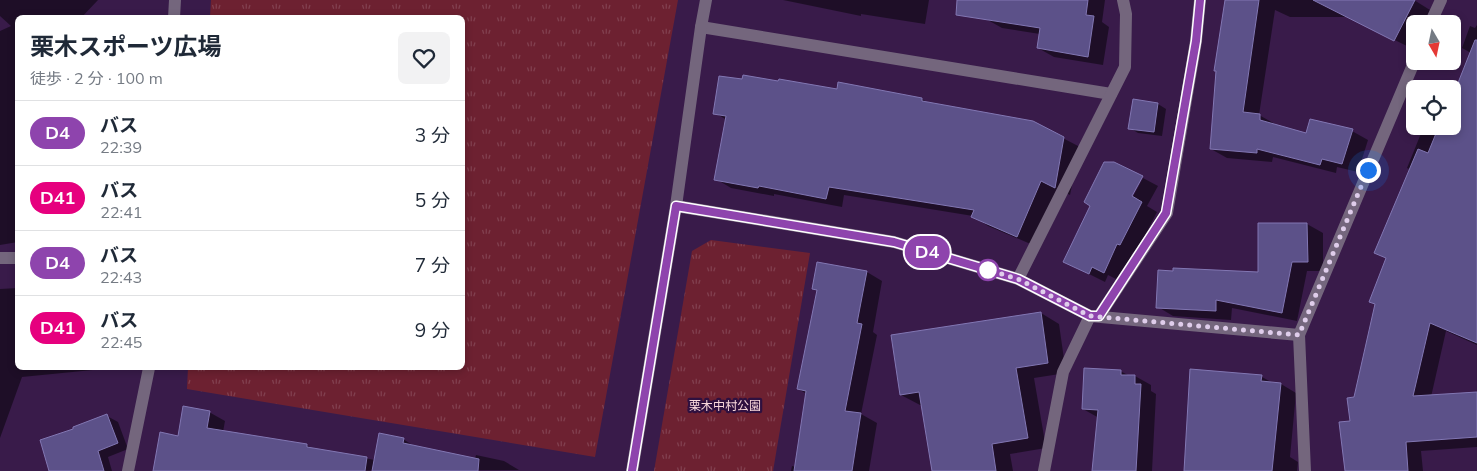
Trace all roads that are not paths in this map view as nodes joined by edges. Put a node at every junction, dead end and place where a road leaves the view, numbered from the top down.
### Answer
1 (175, 0) edge
2 (706, 0) edge
3 (1123, 0) edge
4 (1200, 0) edge
5 (1440, 0) edge
6 (174, 15) edge
7 (1434, 15) edge
8 (701, 28) junction
9 (1411, 70) edge
10 (1111, 94) junction
11 (676, 206) junction
12 (0, 258) edge
13 (15, 258) edge
14 (1018, 279) junction
15 (1095, 316) junction
16 (1299, 335) junction
17 (149, 370) edge
18 (128, 471) edge
19 (632, 471) edge
20 (1044, 471) edge
21 (1305, 471) edge

1 - 6 street
2 - 8 street
3 - 10 street
4 - 15 street
5 - 7 street
8 - 10 street
8 - 11 street
9 - 16 street
10 - 14 street
11 - 14 street
11 - 19 street
12 - 13 street
14 - 15 street
15 - 16 street
15 - 20 street
16 - 21 street
17 - 18 street

